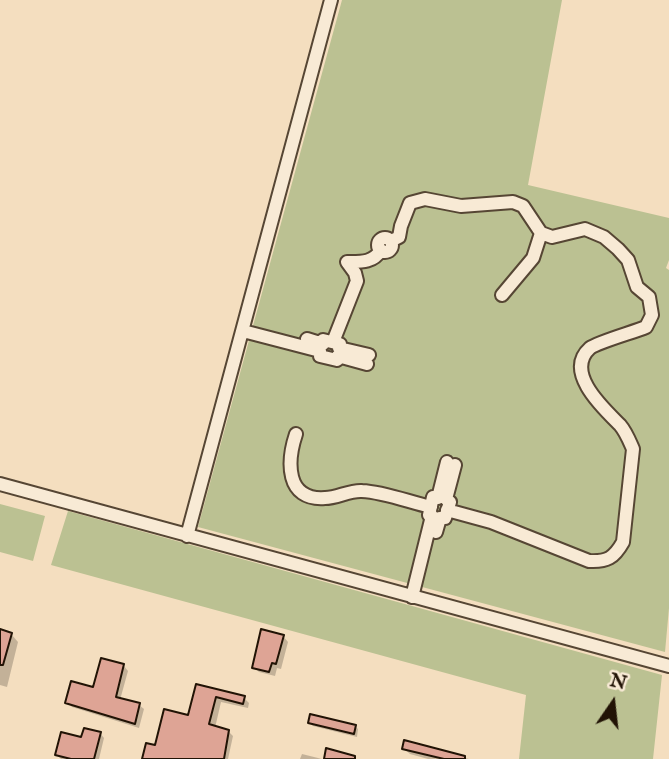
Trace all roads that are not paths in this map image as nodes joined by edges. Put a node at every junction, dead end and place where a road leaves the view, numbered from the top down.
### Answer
1 (331, 0) edge
2 (541, 233) junction
3 (502, 295) dead end
4 (244, 327) junction
5 (333, 342) junction
6 (296, 434) dead end
7 (0, 484) edge
8 (431, 507) junction
9 (447, 510) junction
10 (187, 536) junction
11 (416, 598) junction
12 (669, 666) edge

1 - 4 street
2 - 3 street
2 - 5 street
2 - 9 street
4 - 5 street
4 - 5 street
4 - 10 street
6 - 8 street
7 - 10 street
8 - 9 street
8 - 11 street
9 - 11 street
10 - 11 street
11 - 12 street

